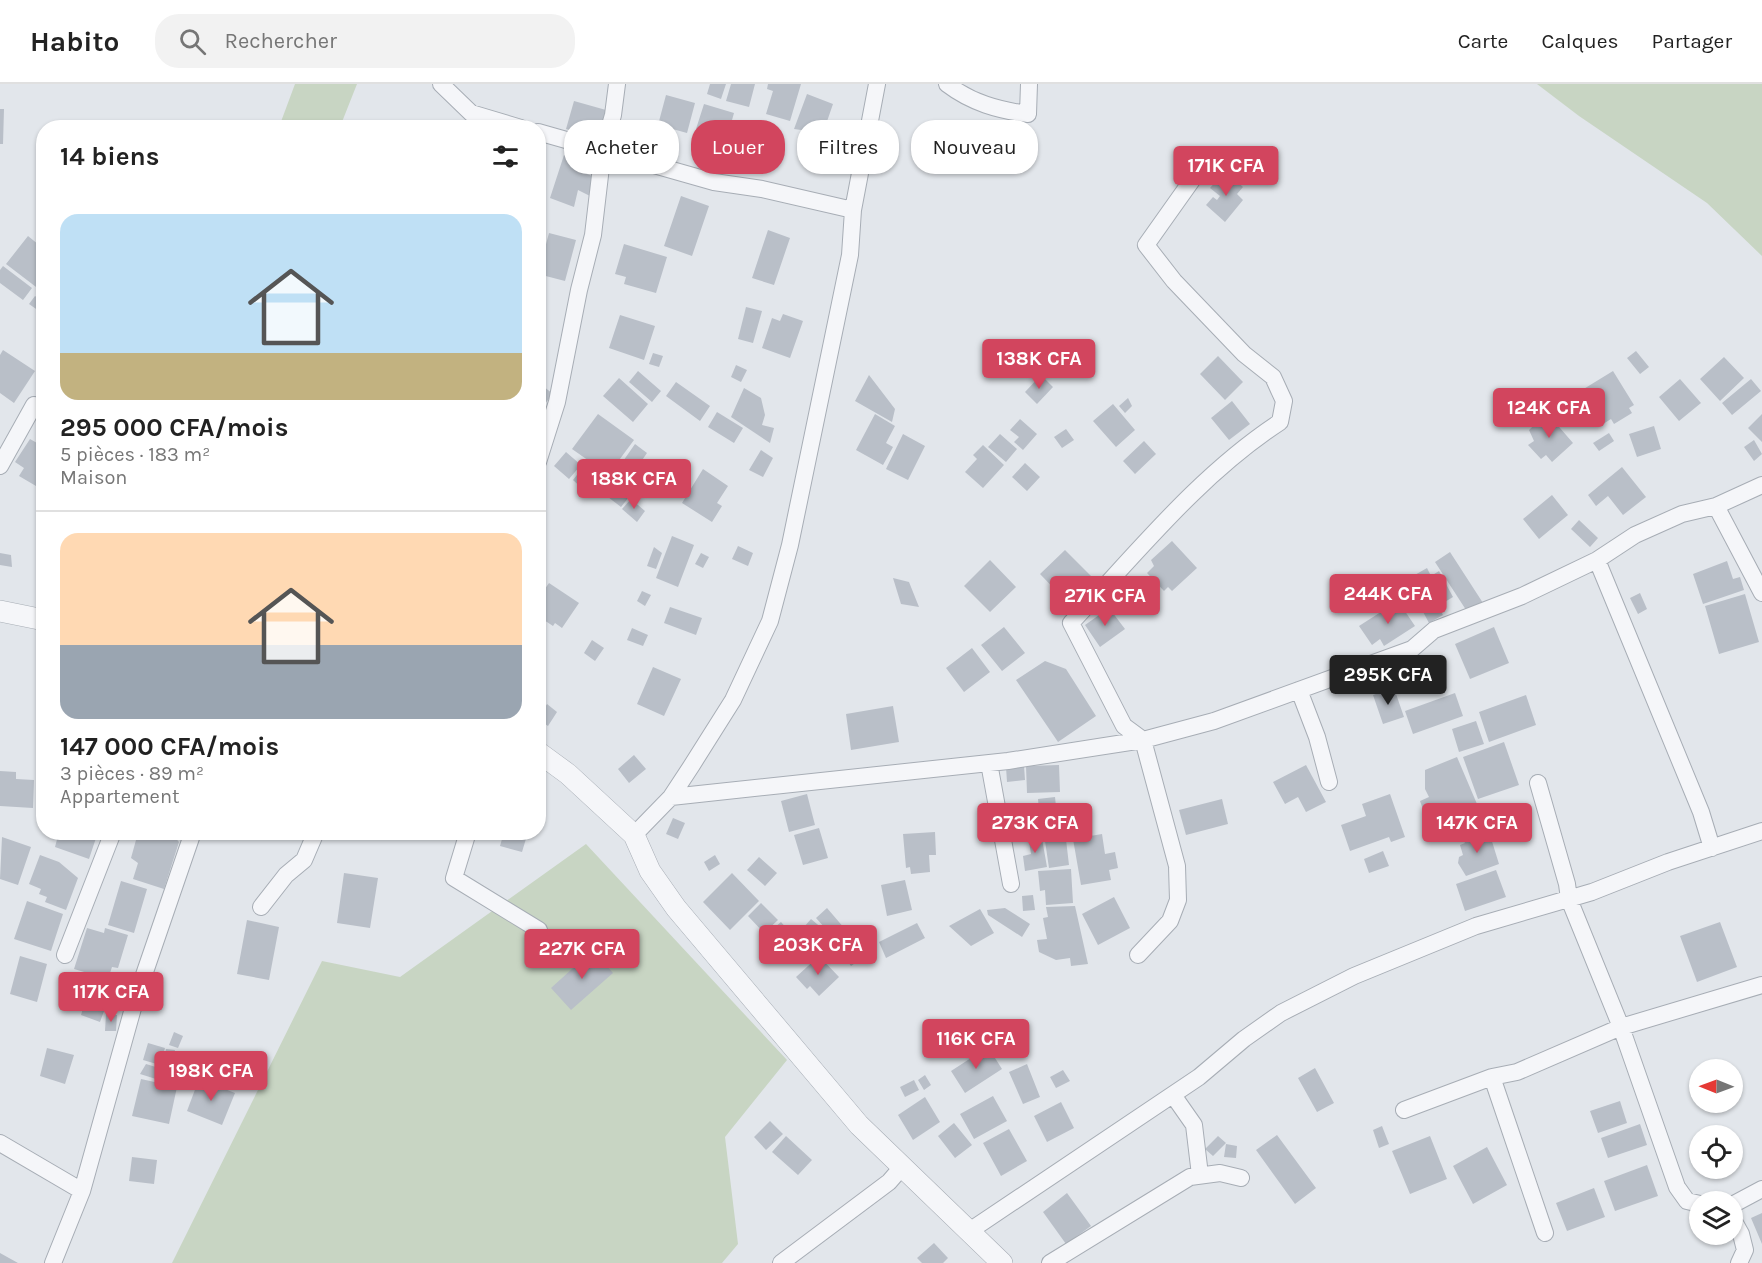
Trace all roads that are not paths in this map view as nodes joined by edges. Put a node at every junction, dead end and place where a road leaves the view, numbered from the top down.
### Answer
1 (441, 84) edge
2 (617, 84) edge
3 (877, 84) edge
4 (947, 84) edge
5 (1029, 84) edge
6 (492, 120) edge
7 (612, 120) edge
8 (546, 134) edge
9 (564, 139) edge
10 (1202, 166) dead end
11 (679, 172) edge
12 (600, 174) edge
13 (853, 210) junction
14 (34, 405) dead end
15 (546, 437) edge
16 (0, 466) edge
17 (1762, 485) edge
18 (1716, 506) junction
19 (1597, 560) junction
20 (1762, 593) edge
21 (0, 611) edge
22 (36, 618) edge
23 (1299, 690) junction
24 (1143, 740) junction
25 (546, 758) edge
26 (989, 763) junction
27 (1329, 782) dead end
28 (1538, 783) dead end
29 (671, 797) junction
30 (1762, 831) edge
31 (634, 835) junction
32 (110, 840) edge
33 (190, 840) edge
34 (312, 840) edge
35 (466, 840) edge
36 (1712, 848) junction
37 (1011, 884) dead end
38 (1569, 899) junction
39 (261, 907) dead end
40 (539, 930) dead end
41 (65, 955) dead end
42 (1138, 955) dead end
43 (1762, 985) edge
44 (1621, 1027) junction
45 (1492, 1077) junction
46 (1173, 1095) junction
47 (1404, 1110) dead end
48 (0, 1143) edge
49 (902, 1167) junction
50 (1200, 1175) junction
51 (1241, 1178) dead end
52 (1762, 1189) edge
53 (82, 1191) junction
54 (1743, 1199) edge
55 (1689, 1201) edge
56 (968, 1232) junction
57 (1545, 1233) dead end
58 (1743, 1242) edge
59 (53, 1263) edge
60 (781, 1263) edge
61 (1002, 1263) edge
62 (1050, 1263) edge
63 (1739, 1263) edge

1 - 6 street
2 - 7 street
3 - 13 street
4 - 5 street
8 - 9 street
10 - 24 street
11 - 13 street
12 - 15 street
13 - 29 street
14 - 16 street
17 - 18 street
18 - 19 street
18 - 20 street
19 - 23 street
19 - 36 street
21 - 22 street
23 - 24 street
23 - 27 street
24 - 26 street
24 - 42 street
25 - 31 street
26 - 29 street
26 - 37 street
28 - 38 street
29 - 31 street
30 - 36 street
31 - 49 street
32 - 41 street
33 - 53 street
34 - 39 street
35 - 40 street
36 - 38 street
38 - 44 street
38 - 46 street
43 - 44 street
44 - 45 street
44 - 55 street
45 - 47 street
45 - 57 street
46 - 50 street
46 - 56 street
48 - 53 street
49 - 56 street
49 - 60 street
50 - 51 street
50 - 62 street
52 - 54 street
53 - 59 street
56 - 61 street
58 - 63 street

